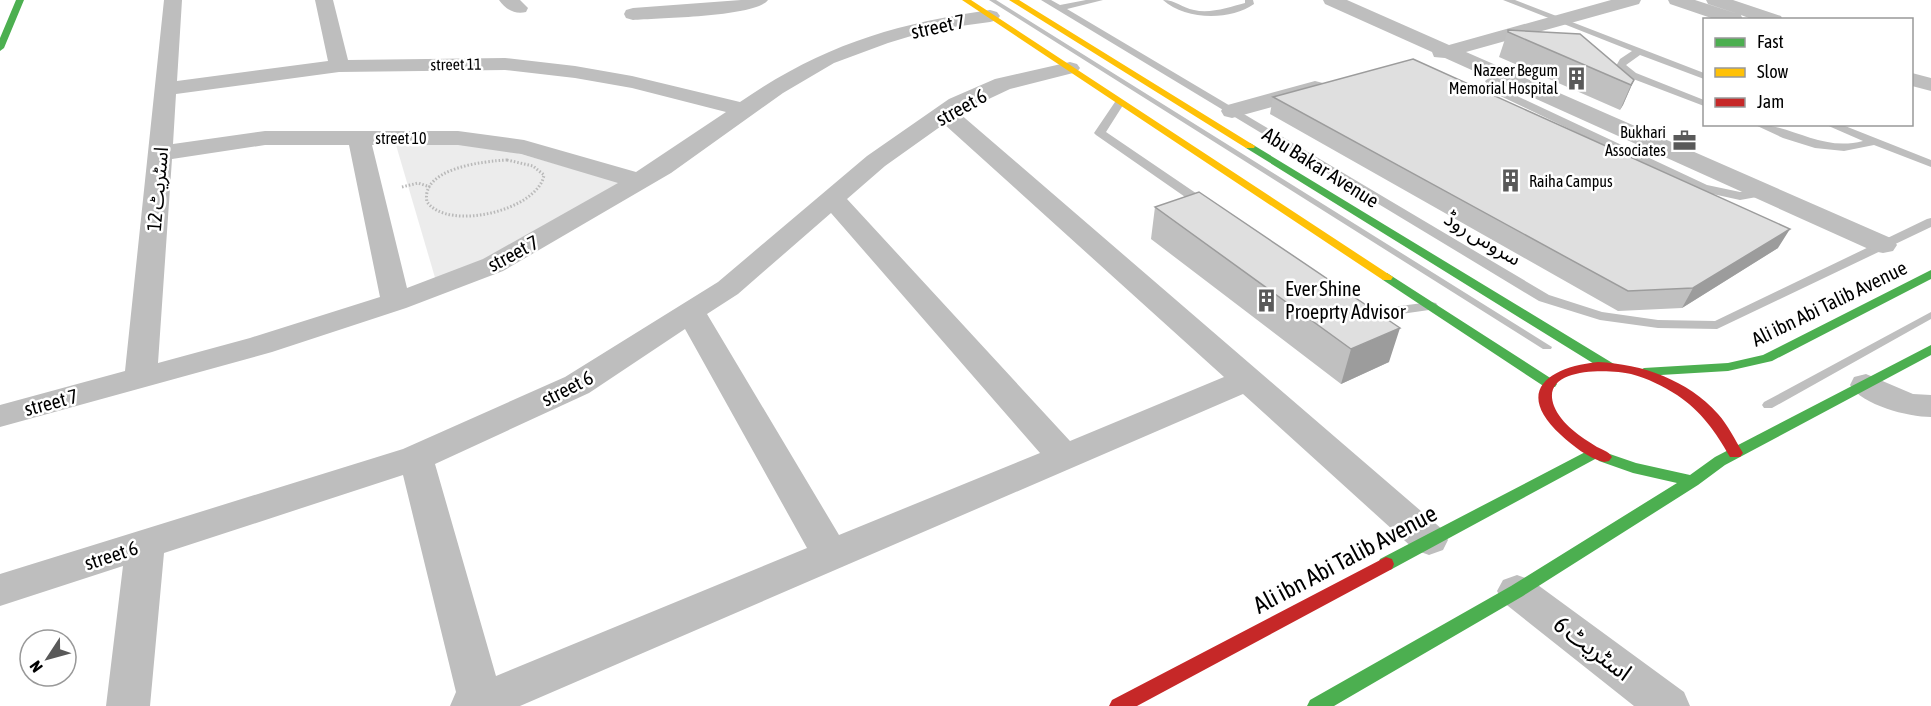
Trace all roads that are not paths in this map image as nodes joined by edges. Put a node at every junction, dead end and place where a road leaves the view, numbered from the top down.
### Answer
1 (20, 0) edge
2 (172, 0) edge
3 (324, 0) edge
4 (759, 0) edge
5 (966, 0) edge
6 (1013, 0) edge
7 (1046, 0) edge
8 (1099, 0) edge
9 (1167, 0) edge
10 (1249, 0) edge
11 (1332, 0) edge
12 (1507, 0) edge
13 (1632, 0) edge
14 (1677, 0) edge
15 (1715, 0) edge
16 (1059, 8) junction
17 (633, 14) dead end
18 (990, 16) junction
19 (1729, 18) edge
20 (1768, 18) edge
21 (1558, 20) junction
22 (0, 48) edge
23 (1449, 51) junction
24 (1639, 51) junction
25 (1415, 60) edge
26 (339, 66) junction
27 (1913, 67) edge
28 (1070, 68) junction
29 (1931, 72) edge
30 (1703, 76) edge
31 (1913, 80) edge
32 (1335, 82) edge
33 (1931, 85) edge
34 (165, 89) junction
35 (1120, 102) junction
36 (1703, 104) edge
37 (744, 110) junction
38 (1232, 111) junction
39 (945, 113) junction
40 (1763, 126) edge
41 (1834, 126) edge
42 (359, 138) junction
43 (1874, 142) junction
44 (160, 153) junction
45 (1931, 164) edge
46 (639, 181) junction
47 (833, 199) junction
48 (1218, 214) edge
49 (1931, 222) edge
50 (1883, 245) junction
51 (1931, 274) edge
52 (396, 302) junction
53 (1346, 302) edge
54 (1431, 306) junction
55 (691, 312) junction
56 (1931, 349) edge
57 (1609, 367) junction
58 (1636, 372) junction
59 (141, 378) junction
60 (1247, 380) junction
61 (1550, 384) junction
62 (1866, 385) junction
63 (1931, 406) edge
64 (0, 416) edge
65 (1593, 453) junction
66 (1735, 453) junction
67 (1064, 457) junction
68 (416, 458) junction
69 (1693, 481) junction
70 (1429, 540) junction
71 (145, 544) junction
72 (831, 555) junction
73 (0, 590) edge
74 (1518, 591) junction
75 (476, 704) edge
76 (128, 706) edge
77 (1119, 706) edge
78 (1317, 706) edge
79 (1668, 706) edge

1 - 22 main road
2 - 34 street, اسٹریٹ 12
3 - 26 street
4 - 17 street
5 - 18 main road
6 - 57 main road, Abu Bakar Avenue
7 - 16 lane, سروس روڈ
8 - 16 lane
9 - 10 lane
11 - 23 street
12 - 21 lane
13 - 21 street
14 - 19 street
15 - 20 street
16 - 38 lane, سروس روڈ
18 - 28 main road
18 - 37 street, street 7
21 - 23 street
21 - 24 lane
23 - 25 street
23 - 50 street
24 - 30 lane
24 - 36 lane
26 - 34 street, street 11
26 - 37 street, street 11
27 - 29 street
28 - 35 main road
28 - 39 street, street 6
31 - 33 street
32 - 38 street
34 - 44 street, اسٹریٹ 12
35 - 48 lane
35 - 54 main road
37 - 46 street, street 7
38 - 50 lane, سروس روڈ
39 - 47 street, street 6
39 - 60 street
40 - 43 lane
41 - 43 lane
42 - 44 street, street 10
42 - 46 street, street 10
42 - 52 street
43 - 45 lane
44 - 59 street, اسٹریٹ 12
46 - 52 street, street 7
47 - 55 street, street 6
47 - 67 street
49 - 50 lane, سروس روڈ
51 - 58 main road, Ali ibn Abi Talib Avenue
52 - 59 street, street 7
53 - 54 lane
54 - 61 main road
55 - 68 street, street 6
55 - 72 street
56 - 62 main road
57 - 58 main road
57 - 61 main road
58 - 66 main road
59 - 64 street, street 7
60 - 67 street
60 - 70 street
61 - 65 main road
62 - 63 street
62 - 66 main road
65 - 69 main road
65 - 70 main road, Ali ibn Abi Talib Avenue
66 - 69 main road
67 - 72 street
68 - 71 street, street 6
68 - 75 street
69 - 74 main road
70 - 77 main road, Ali ibn Abi Talib Avenue
71 - 73 street, street 6
71 - 76 street
72 - 75 street
74 - 78 main road
74 - 79 street, اسٹریٹ 6

